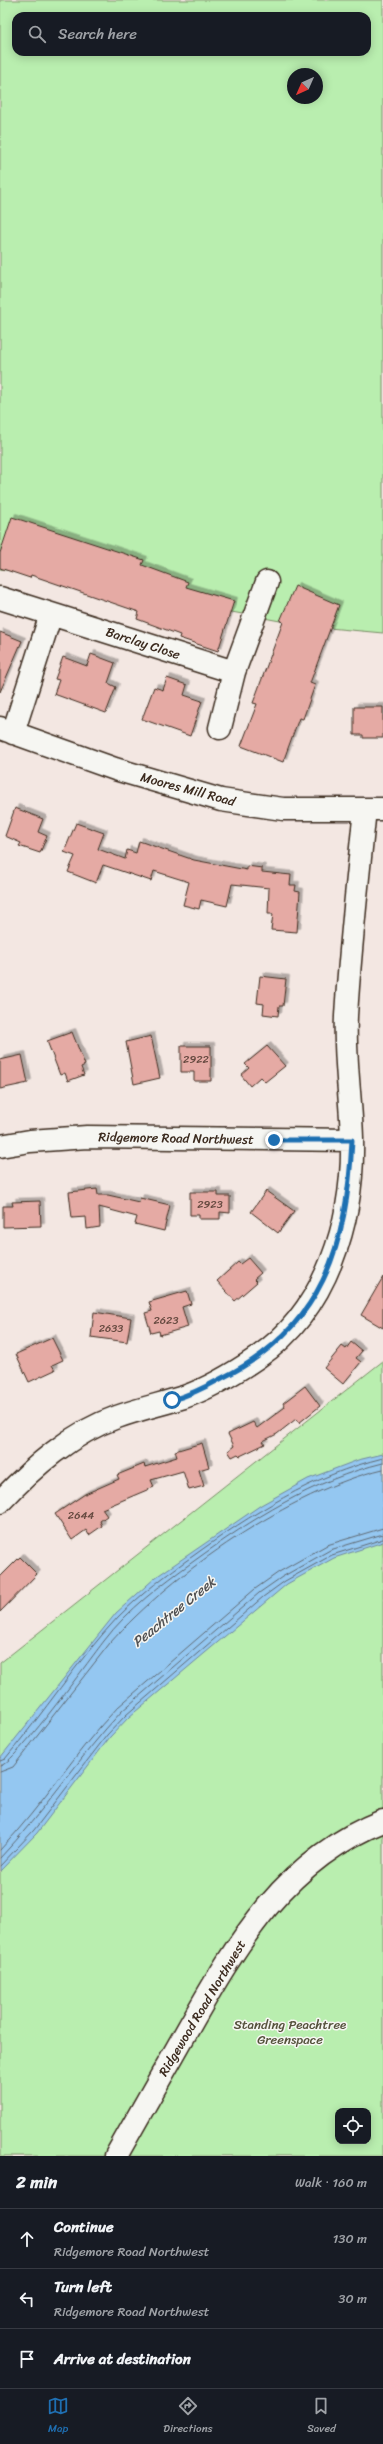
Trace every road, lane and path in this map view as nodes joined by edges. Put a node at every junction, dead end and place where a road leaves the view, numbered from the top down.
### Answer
1 (267, 582) dead end
2 (0, 598) edge
3 (51, 614) junction
4 (234, 672) junction
5 (220, 728) dead end
6 (6, 731) edge
7 (374, 809) edge
8 (352, 1140) junction
9 (0, 1146) edge
10 (0, 1502) edge
11 (383, 1821) edge
12 (116, 2156) edge

1 - 4 street
2 - 3 street, Barclay Close
3 - 4 street, Barclay Close
3 - 6 street
4 - 5 street
6 - 7 street, Moores Mill Road
7 - 8 street
8 - 9 street, Ridgemore Road Northwest
8 - 10 street
11 - 12 street, Ridgewood Road Northwest

